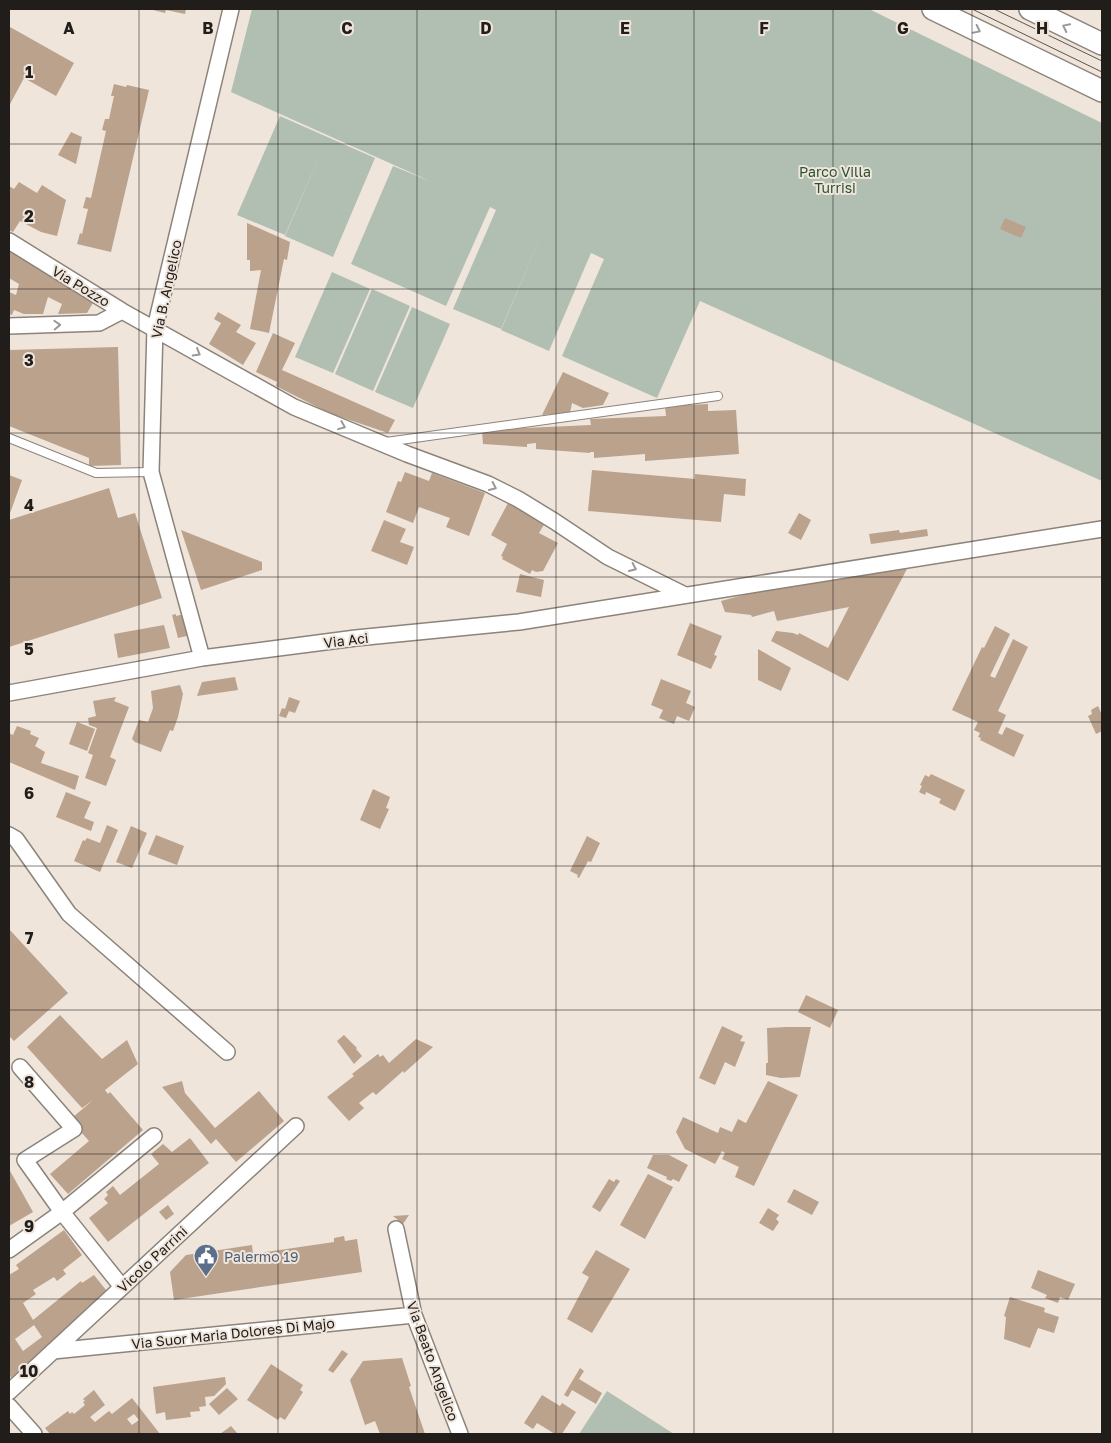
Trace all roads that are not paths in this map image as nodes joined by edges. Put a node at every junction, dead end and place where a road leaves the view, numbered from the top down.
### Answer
1 (230, 9) edge
2 (933, 9) edge
3 (1030, 9) edge
4 (1102, 44) edge
5 (1102, 91) edge
6 (9, 241) edge
7 (122, 311) junction
8 (9, 326) edge
9 (155, 328) junction
10 (718, 396) dead end
11 (9, 438) edge
12 (382, 443) junction
13 (152, 472) junction
14 (1102, 529) edge
15 (685, 595) junction
16 (202, 658) junction
17 (9, 693) edge
18 (9, 836) edge
19 (227, 1052) dead end
20 (20, 1067) dead end
21 (296, 1126) dead end
22 (154, 1136) dead end
23 (62, 1212) junction
24 (396, 1229) dead end
25 (9, 1250) edge
26 (122, 1287) junction
27 (414, 1315) junction
28 (53, 1352) junction
29 (9, 1392) edge
30 (9, 1406) edge
31 (34, 1434) edge
32 (460, 1434) edge

1 - 9 street, Via B. Angelico
2 -> 5 street
4 -> 3 street
6 - 7 street, Via Pozzo
8 -> 7 street
7 - 9 street, Via Pozzo
9 -> 12 street, Via Pozzo
9 - 13 street, Via B. Angelico
10 - 12 lane
11 - 13 lane
12 -> 15 street, Via Pozzo
13 - 16 street, Via B. Angelico
14 - 15 street, Via Aci
15 - 16 street, Via Aci
16 - 17 street, Via Aci
18 - 19 street
20 - 23 street
21 - 26 street, Vicolo Parrini
22 - 23 street
23 - 25 street
23 - 26 street
24 - 27 street, Via Beato Angelico
26 - 28 street, Vicolo Parrini
27 - 28 street, Via Suor Maria Dolores Di Majo
27 - 32 street, Via Beato Angelico
28 - 29 street, Vicolo Parrini
30 - 31 street

